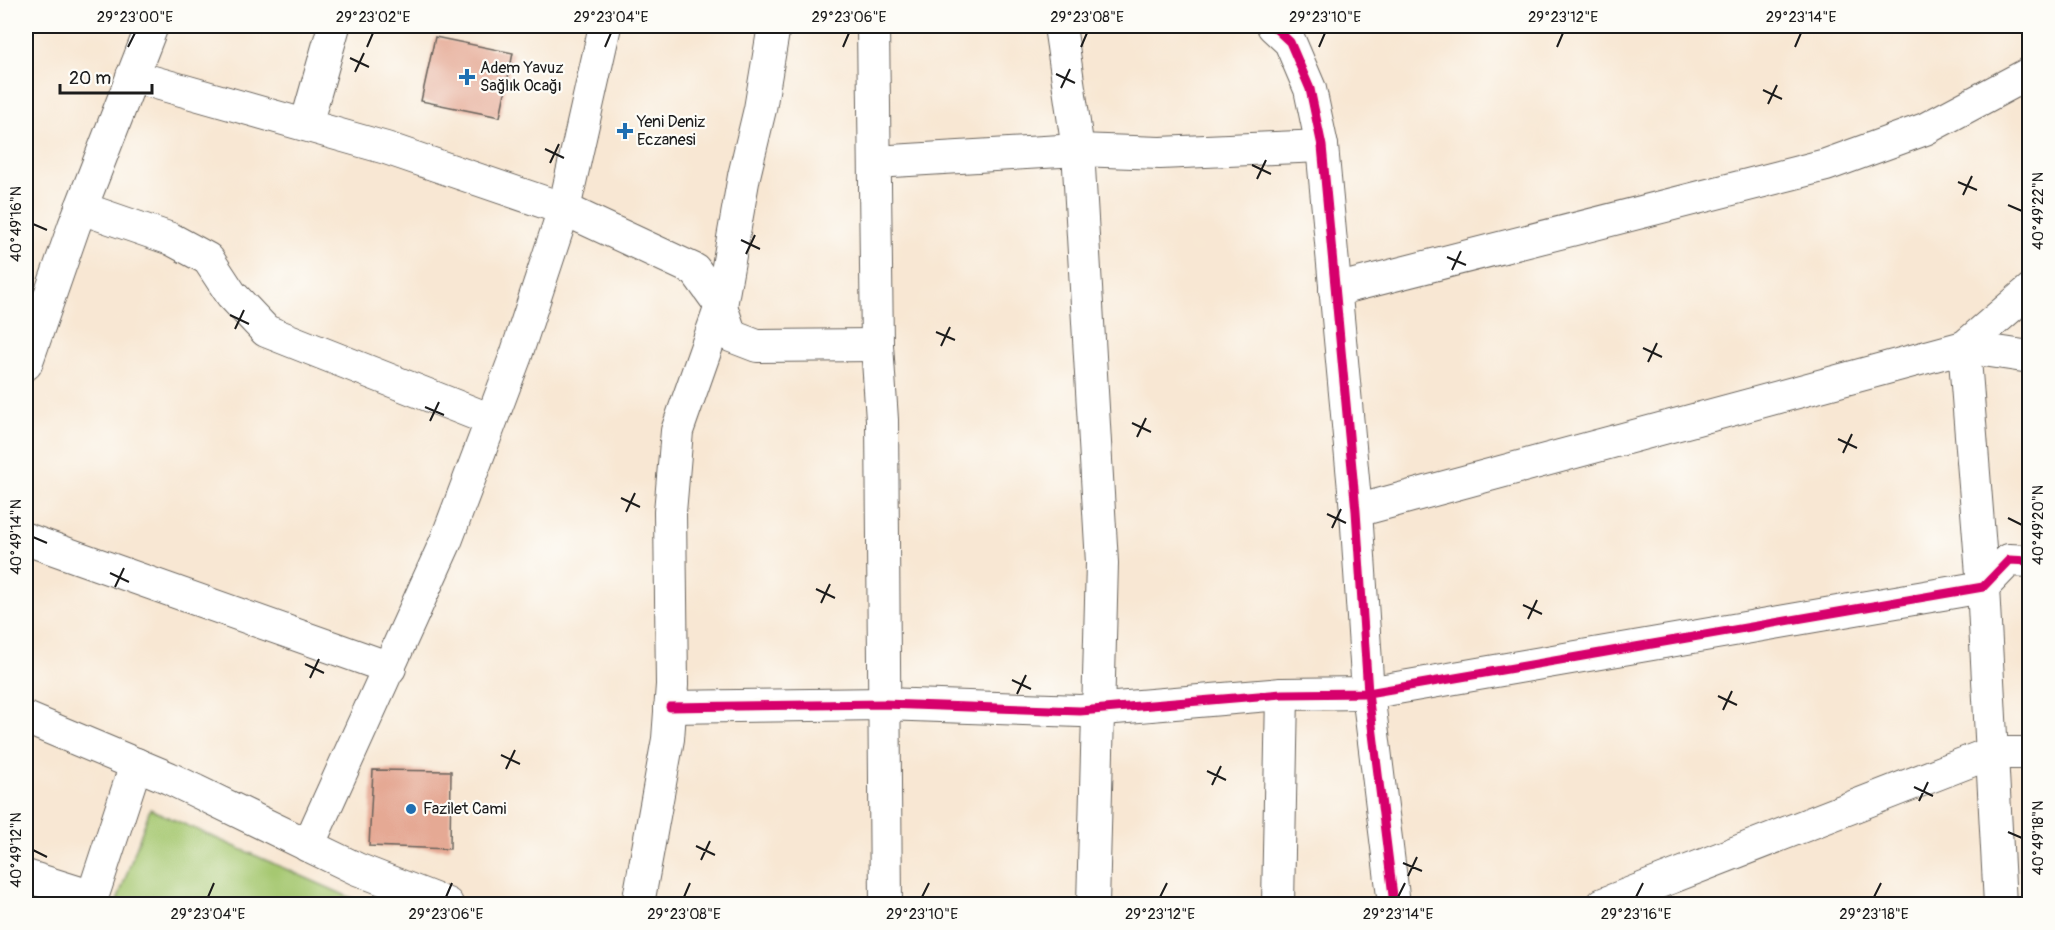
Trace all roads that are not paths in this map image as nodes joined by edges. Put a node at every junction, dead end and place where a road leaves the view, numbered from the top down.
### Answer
1 (152, 26) edge
2 (334, 26) edge
3 (605, 26) edge
4 (774, 26) edge
5 (873, 26) edge
6 (1060, 26) edge
7 (1273, 26) edge
8 (2030, 73) edge
9 (132, 76) junction
10 (306, 125) junction
11 (1322, 146) junction
12 (1078, 150) junction
13 (875, 162) junction
14 (81, 208) junction
15 (564, 209) junction
16 (1335, 290) junction
17 (2030, 290) edge
18 (721, 306) junction
19 (877, 345) junction
20 (1964, 347) junction
21 (2030, 357) edge
22 (26, 358) edge
23 (491, 420) junction
24 (1356, 511) junction
25 (26, 539) edge
26 (2030, 561) edge
27 (1983, 587) junction
28 (390, 668) junction
29 (1368, 693) junction
30 (1282, 694) junction
31 (884, 704) junction
32 (670, 706) junction
33 (1098, 710) junction
34 (26, 718) edge
35 (1991, 753) junction
36 (2030, 753) edge
37 (136, 764) junction
38 (308, 846) junction
39 (26, 876) edge
40 (91, 901) edge
41 (447, 904) edge
42 (638, 904) edge
43 (886, 904) edge
44 (1094, 904) edge
45 (1278, 904) edge
46 (1394, 904) edge
47 (1603, 904) edge
48 (2000, 904) edge

1 - 9 street
2 - 10 street
3 - 15 street
4 - 18 street
5 - 13 street
6 - 12 street
7 - 11 street
8 - 16 street
9 - 10 street
9 - 14 street
10 - 15 street
11 - 12 street
11 - 16 street
12 - 13 street
12 - 33 street
13 - 19 street
14 - 22 street
14 - 23 street
15 - 18 street
15 - 23 street
16 - 24 street
17 - 20 street
18 - 19 street
18 - 32 street
19 - 31 street
20 - 21 street
20 - 24 street
20 - 27 street
23 - 28 street
24 - 29 street
25 - 28 street
26 - 27 street
27 - 29 street
27 - 35 street
28 - 38 street
29 - 30 street
29 - 46 street
30 - 33 street
30 - 45 street
31 - 32 street
31 - 33 street
31 - 43 street
32 - 42 street
33 - 44 street
34 - 37 street
35 - 36 street
35 - 47 street
35 - 48 street
37 - 38 street
37 - 40 street
38 - 41 street
39 - 40 street

